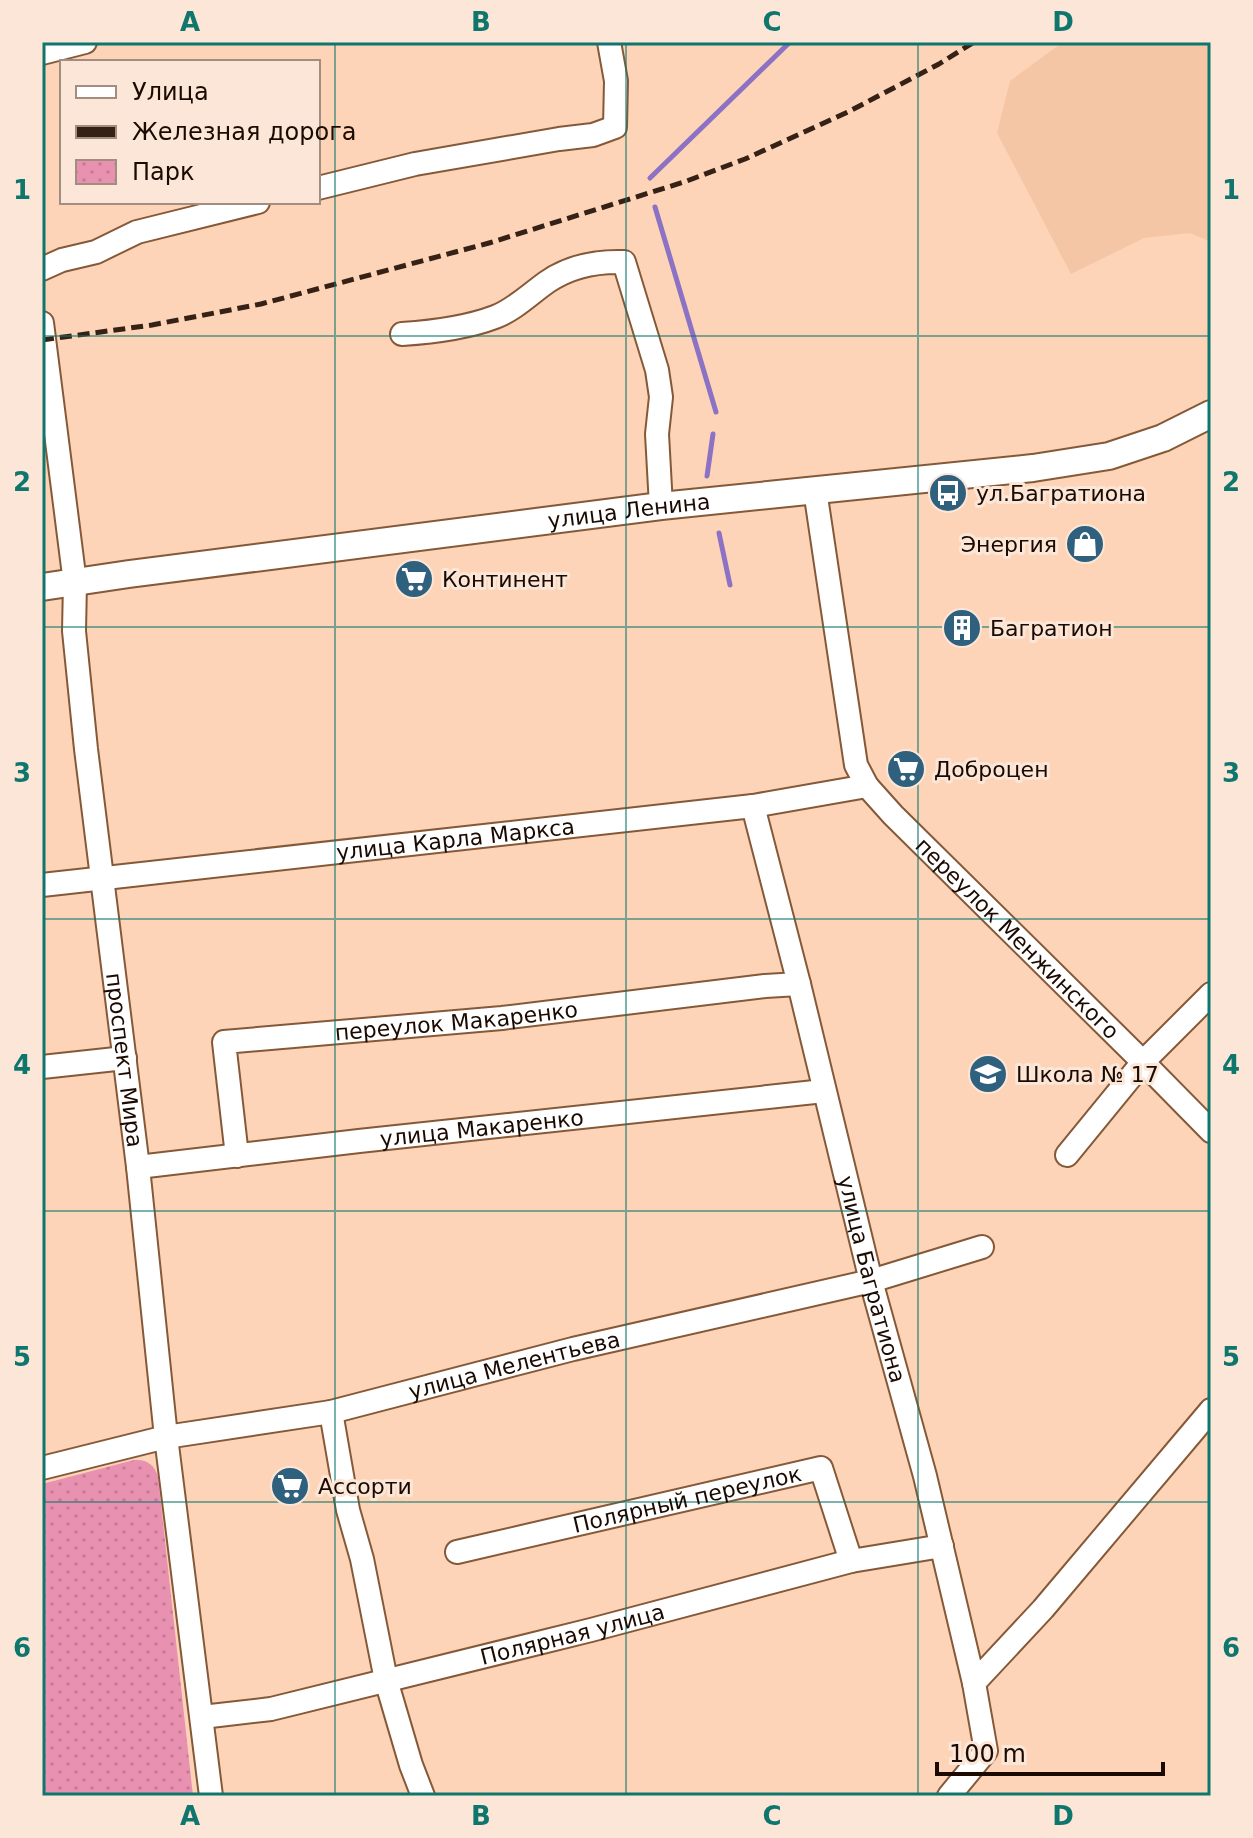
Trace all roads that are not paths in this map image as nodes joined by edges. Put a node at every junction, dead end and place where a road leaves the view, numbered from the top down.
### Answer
1 (85, 42) edge
2 (609, 42) edge
3 (42, 53) edge
4 (320, 188) edge
5 (250, 204) edge
6 (42, 269) edge
7 (42, 323) edge
8 (402, 334) dead end
9 (1211, 414) edge
10 (815, 490) junction
11 (661, 506) junction
12 (75, 583) junction
13 (42, 587) edge
14 (867, 786) junction
15 (753, 806) junction
16 (103, 878) junction
17 (42, 885) edge
18 (799, 984) junction
19 (1211, 994) edge
20 (125, 1058) junction
21 (1143, 1062) junction
22 (42, 1067) edge
23 (824, 1091) junction
24 (1211, 1131) edge
25 (1067, 1155) dead end
26 (237, 1156) junction
27 (138, 1167) junction
28 (982, 1247) dead end
29 (871, 1281) junction
30 (1211, 1410) edge
31 (331, 1412) junction
32 (166, 1437) junction
33 (42, 1468) edge
34 (942, 1546) junction
35 (457, 1552) dead end
36 (851, 1561) junction
37 (386, 1680) junction
38 (974, 1683) junction
39 (202, 1717) junction
40 (211, 1796) edge
41 (423, 1796) edge
42 (949, 1796) edge

1 - 3 street
2 - 4 street
5 - 6 street
7 - 12 street, проспект Мира
8 - 11 street
9 - 10 main road, улица Ленина
10 - 11 main road, улица Ленина
10 - 14 street
11 - 12 main road, улица Ленина
12 - 13 main road, улица Ленина
12 - 16 street, проспект Мира
14 - 15 street, улица Карла Маркса
14 - 21 street, переулок Менжинского
15 - 16 street, улица Карла Маркса
15 - 18 street, улица Багратиона
16 - 17 street, улица Карла Маркса
16 - 20 street, проспект Мира
18 - 23 street, улица Багратиона
18 - 26 street, переулок Макаренко
19 - 21 street
20 - 22 street
20 - 27 street, проспект Мира
21 - 24 street, переулок Менжинского
21 - 25 street
23 - 26 street, улица Макаренко
23 - 29 street, улица Багратиона
26 - 27 street, улица Макаренко
27 - 32 street, проспект Мира
28 - 29 street, улица Мелентьева
29 - 31 street, улица Мелентьева
29 - 34 street, улица Багратиона
30 - 38 street
31 - 32 street, улица Мелентьева
31 - 37 street
32 - 33 street, улица Мелентьева
32 - 39 street, проспект Мира
34 - 36 street, Полярная улица
34 - 38 street, улица Багратиона
35 - 36 street, Полярный переулок
36 - 37 street, Полярная улица
37 - 39 street, Полярная улица
37 - 41 street
38 - 42 street, улица Багратиона
39 - 40 street, проспект Мира

